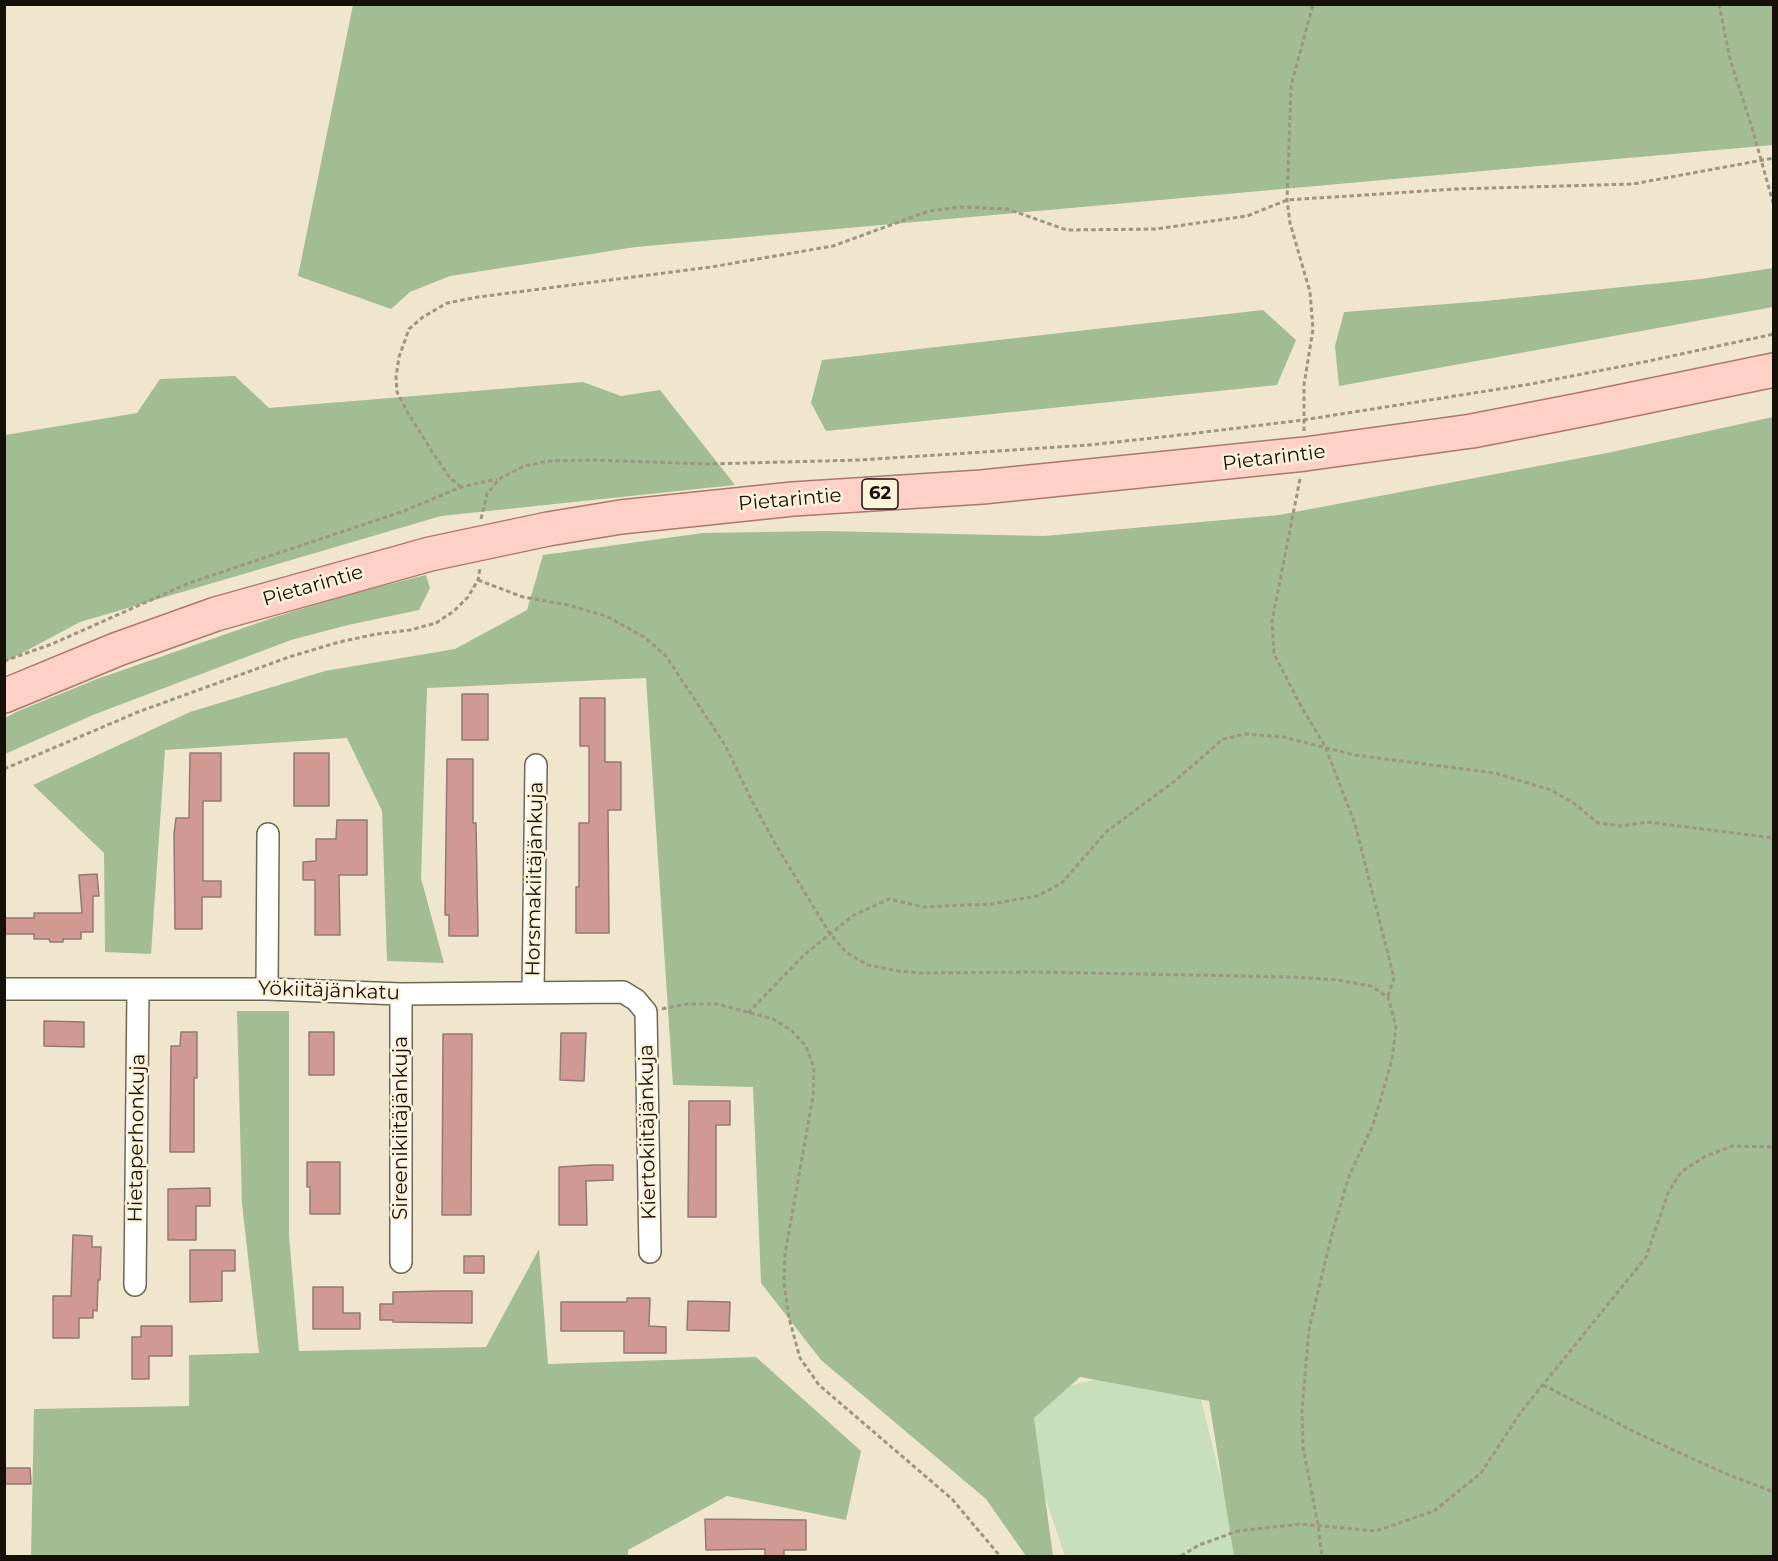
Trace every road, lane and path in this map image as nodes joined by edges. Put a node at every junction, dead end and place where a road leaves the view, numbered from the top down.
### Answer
1 (1313, 4) edge
2 (1719, 4) edge
3 (1773, 158) edge
4 (1761, 160) junction
5 (1287, 200) junction
6 (1773, 206) edge
7 (1773, 334) edge
8 (1773, 370) edge
9 (1303, 420) junction
10 (1305, 454) junction
11 (499, 479) junction
12 (461, 487) junction
13 (481, 520) dead end
14 (483, 558) dead end
15 (478, 580) junction
16 (4, 662) edge
17 (4, 696) edge
18 (1325, 746) junction
19 (536, 765) dead end
20 (4, 769) edge
21 (268, 834) dead end
22 (1773, 838) edge
23 (830, 934) junction
24 (4, 989) edge
25 (267, 989) junction
26 (138, 990) junction
27 (533, 992) junction
28 (401, 994) junction
29 (1388, 997) junction
30 (646, 1012) junction
31 (748, 1013) junction
32 (1773, 1147) edge
33 (650, 1252) dead end
34 (401, 1262) dead end
35 (135, 1285) dead end
36 (1543, 1384) junction
37 (1773, 1492) edge
38 (1318, 1525) junction
39 (1000, 1557) edge
40 (1181, 1557) edge
41 (1322, 1557) edge

1 - 5 path
2 - 4 path
3 - 4 path
4 - 5 path
4 - 6 path
5 - 9 path
5 - 12 path
7 - 9 path
8 - 10 main road, Pietarintie / 62
9 - 10 path
9 - 11 path
10 - 17 main road, Pietarintie / 62
10 - 18 path
11 - 12 path
11 - 13 path
12 - 16 path
14 - 15 path
15 - 20 path
15 - 23 path
18 - 22 path
18 - 23 path
18 - 29 path
19 - 27 street, Horsmakiitäjänkuja
21 - 25 street
23 - 29 path
23 - 31 path
24 - 26 street, Yökiitäjänkatu
25 - 26 street, Yökiitäjänkatu
25 - 28 street, Yökiitäjänkatu
26 - 35 street, Hietaperhonkuja
27 - 28 street, Yökiitäjänkatu
27 - 30 street, Yökiitäjänkatu
28 - 34 street, Sireenikiitäjänkuja
29 - 38 path
30 - 31 path
30 - 33 street, Kiertokiitäjänkuja
31 - 39 path
32 - 36 path
36 - 37 path
36 - 38 path
38 - 40 path
38 - 41 path

